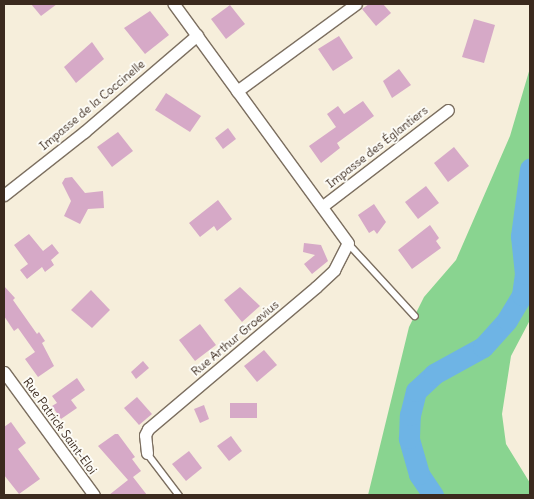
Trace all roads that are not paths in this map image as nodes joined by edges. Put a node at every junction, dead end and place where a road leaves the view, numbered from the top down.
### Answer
1 (176, 4) edge
2 (356, 4) edge
3 (197, 35) junction
4 (237, 91) junction
5 (448, 110) dead end
6 (4, 195) edge
7 (324, 206) junction
8 (348, 243) junction
9 (415, 316) dead end
10 (4, 372) edge
11 (147, 453) joint
12 (94, 495) edge
13 (179, 495) edge

1 - 3 street
2 - 4 street
3 - 4 street
3 - 6 street, Impasse de la Coccinelle
4 - 7 street
5 - 7 street, Impasse des Églantiers
7 - 8 street
8 - 9 lane
8 - 11 street, Rue Arthur Groevius
10 - 12 street, Rue Patrick Saint-Eloi
11 - 13 lane

